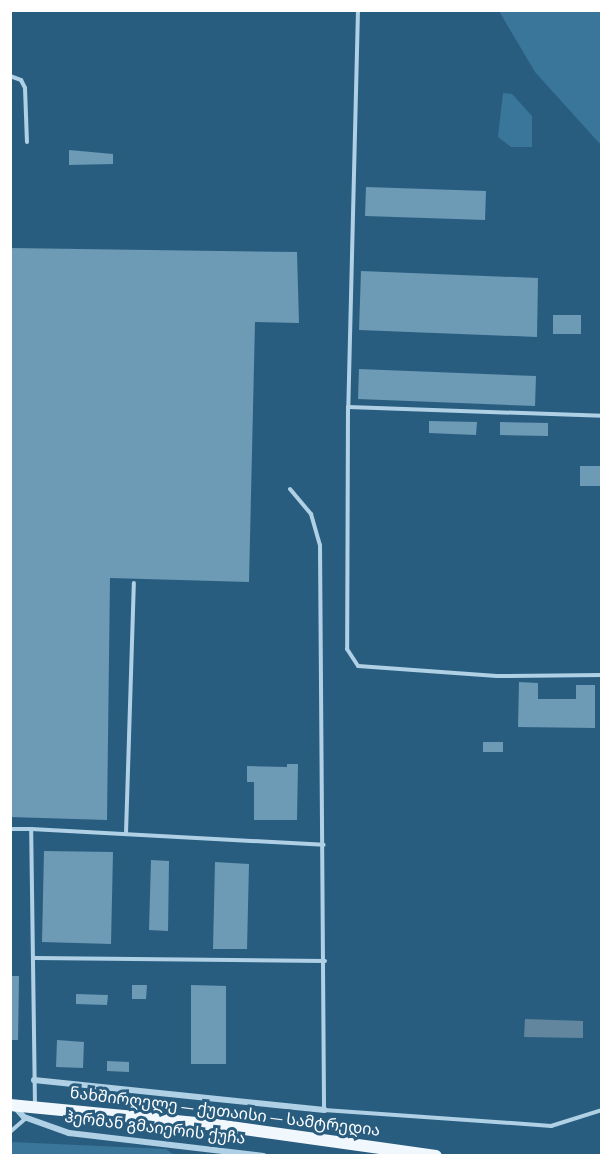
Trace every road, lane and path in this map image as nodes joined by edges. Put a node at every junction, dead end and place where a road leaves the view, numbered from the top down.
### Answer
1 (358, 10) edge
2 (10, 76) edge
3 (27, 142) dead end
4 (348, 407) junction
5 (602, 416) edge
6 (290, 489) dead end
7 (134, 583) dead end
8 (602, 675) edge
9 (10, 829) edge
10 (31, 829) junction
11 (126, 832) junction
12 (324, 845) junction
13 (35, 958) junction
14 (326, 961) junction
15 (34, 1080) junction
16 (12, 1105) edge
17 (36, 1106) junction
18 (324, 1110) junction
19 (602, 1110) edge
20 (26, 1118) junction
21 (10, 1132) edge
22 (204, 1146) junction
23 (210, 1155) edge
24 (264, 1155) edge
25 (436, 1155) edge

1 - 4 lane
2 - 3 lane
4 - 5 lane
4 - 8 lane
6 - 12 lane
7 - 11 lane
9 - 10 lane
10 - 11 lane
10 - 13 lane
11 - 12 lane
12 - 14 lane
13 - 14 lane
13 - 15 lane
14 - 18 lane
15 - 17 lane
15 - 18 street
16 - 17 main road, ნახშირღელე — ქუთაისი — სამტრედია
16 - 20 street, ჰერმან გმაიერის ქუჩა
17 - 25 main road, ნახშირღელე — ქუთაისი — სამტრედია
18 - 19 lane
20 - 21 lane
20 - 22 street, ჰერმან გმაიერის ქუჩა
22 - 23 lane
22 - 24 street, ჰერმან გმაიერის ქუჩა

